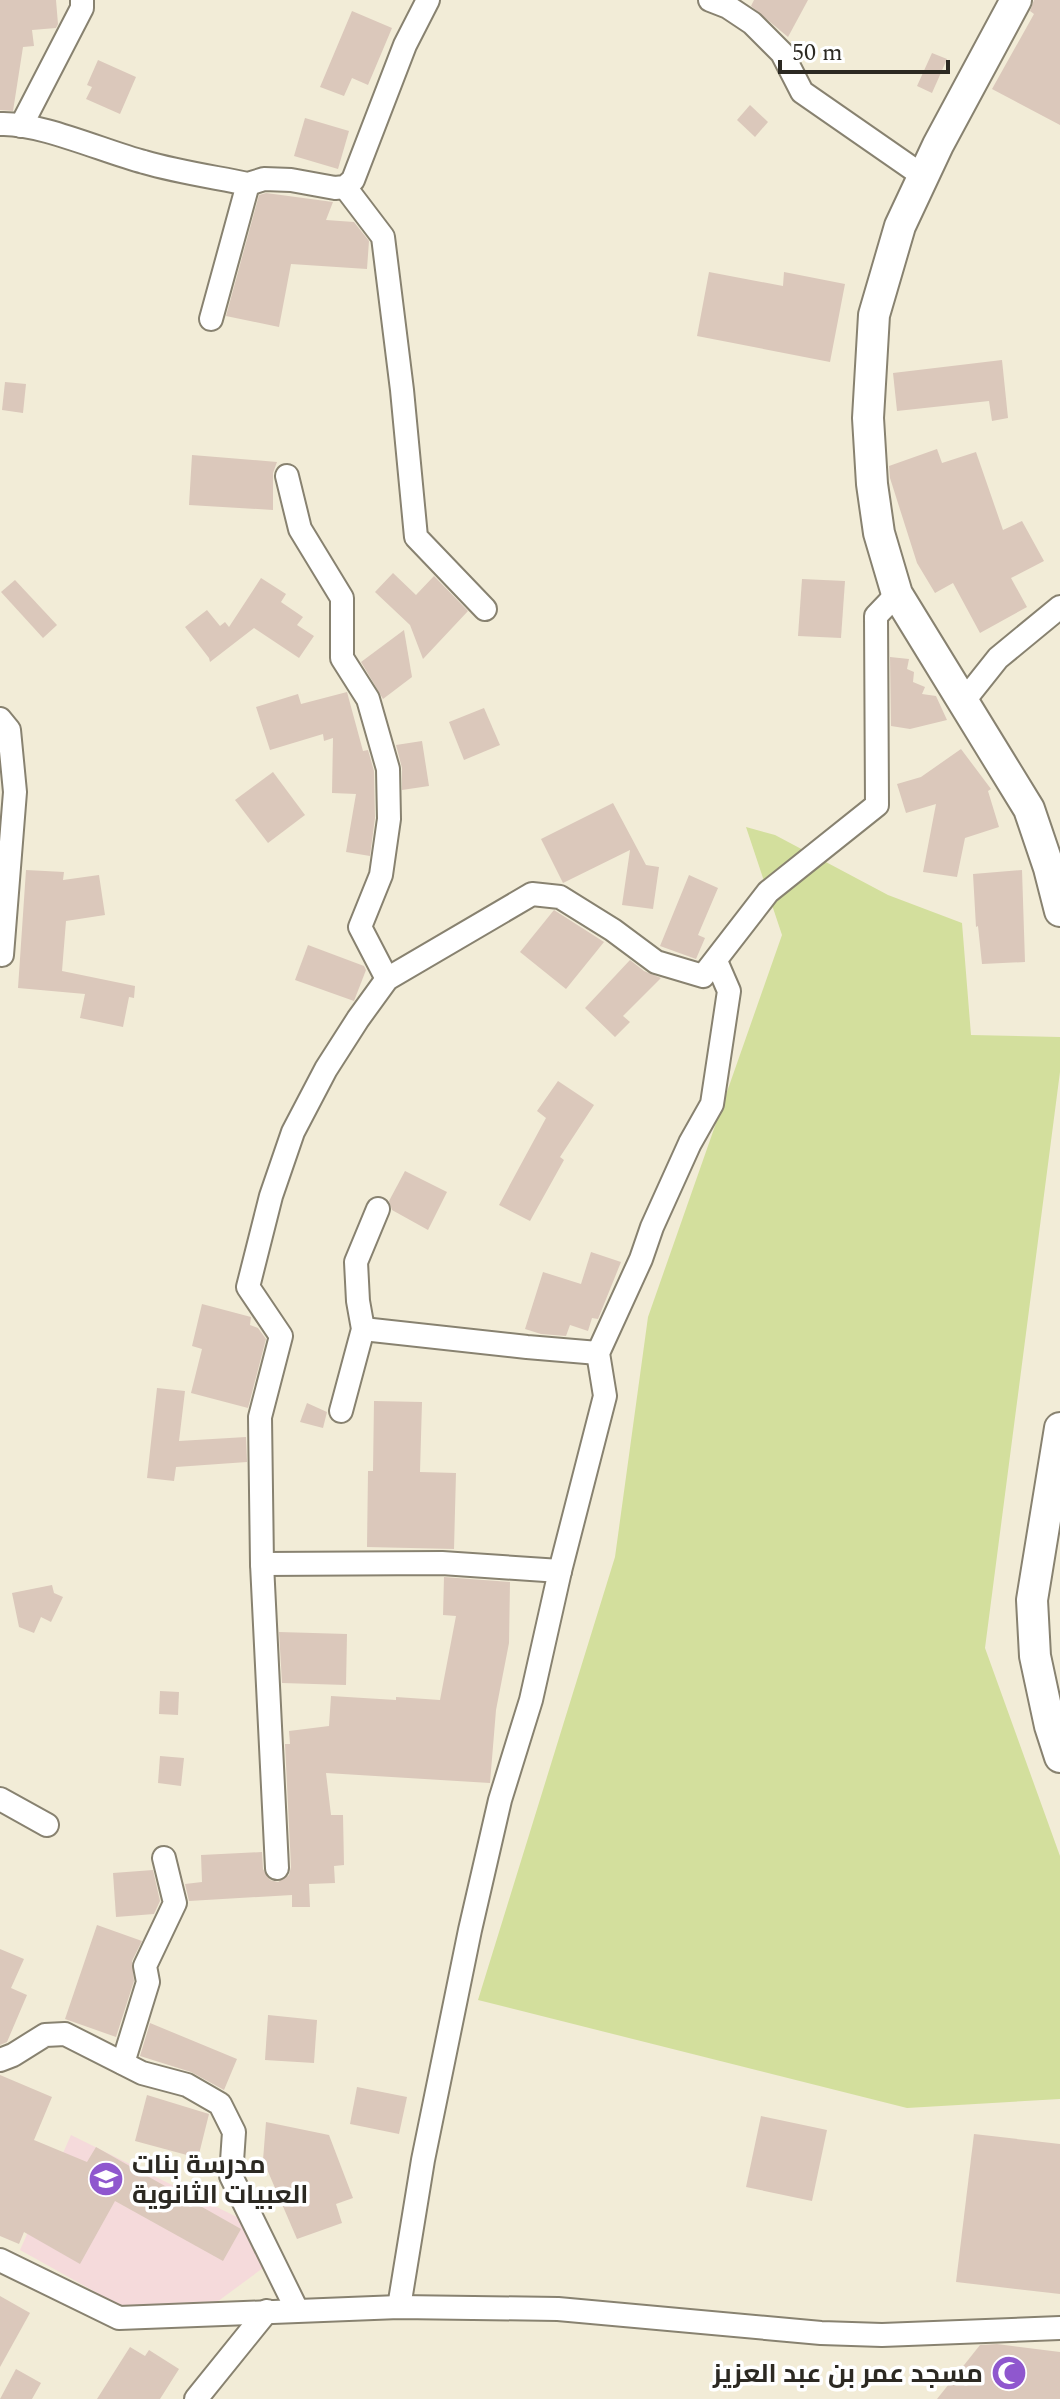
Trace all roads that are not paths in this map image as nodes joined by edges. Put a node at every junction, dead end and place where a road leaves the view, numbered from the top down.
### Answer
1 (82, 0) edge
2 (428, 0) edge
3 (710, 0) edge
4 (1016, 0) edge
5 (10, 125) edge
6 (923, 176) junction
7 (248, 184) junction
8 (345, 187) junction
9 (211, 319) dead end
10 (287, 476) dead end
11 (897, 594) junction
12 (1060, 607) edge
13 (485, 609) dead end
14 (963, 702) junction
15 (0, 719) edge
16 (1060, 911) edge
17 (2, 955) edge
18 (716, 961) junction
19 (387, 979) junction
20 (378, 1209) dead end
21 (363, 1329) junction
22 (598, 1353) junction
23 (341, 1411) dead end
24 (1060, 1428) edge
25 (262, 1564) junction
26 (560, 1571) junction
27 (1060, 1757) edge
28 (0, 1799) edge
29 (47, 1825) dead end
30 (164, 1858) dead end
31 (277, 1868) dead end
32 (0, 2060) edge
33 (123, 2063) junction
34 (0, 2260) edge
35 (399, 2307) junction
36 (297, 2310) junction
37 (267, 2311) junction
38 (1060, 2328) edge
39 (196, 2399) edge

1 - 5 street
2 - 8 street
3 - 6 street
4 - 6 street
5 - 7 street
6 - 11 street
7 - 8 street
7 - 9 street
8 - 13 street
10 - 19 street
11 - 14 street
11 - 18 street
12 - 14 street
14 - 16 street
15 - 17 street
18 - 19 street
18 - 22 street
19 - 25 street
20 - 21 street
21 - 22 street
21 - 23 street
22 - 26 street
24 - 27 street
25 - 26 street
25 - 31 street
26 - 35 street
28 - 29 street
30 - 33 street
32 - 33 street
33 - 36 street
34 - 37 street
35 - 36 street
35 - 38 street
36 - 37 street
37 - 39 street

